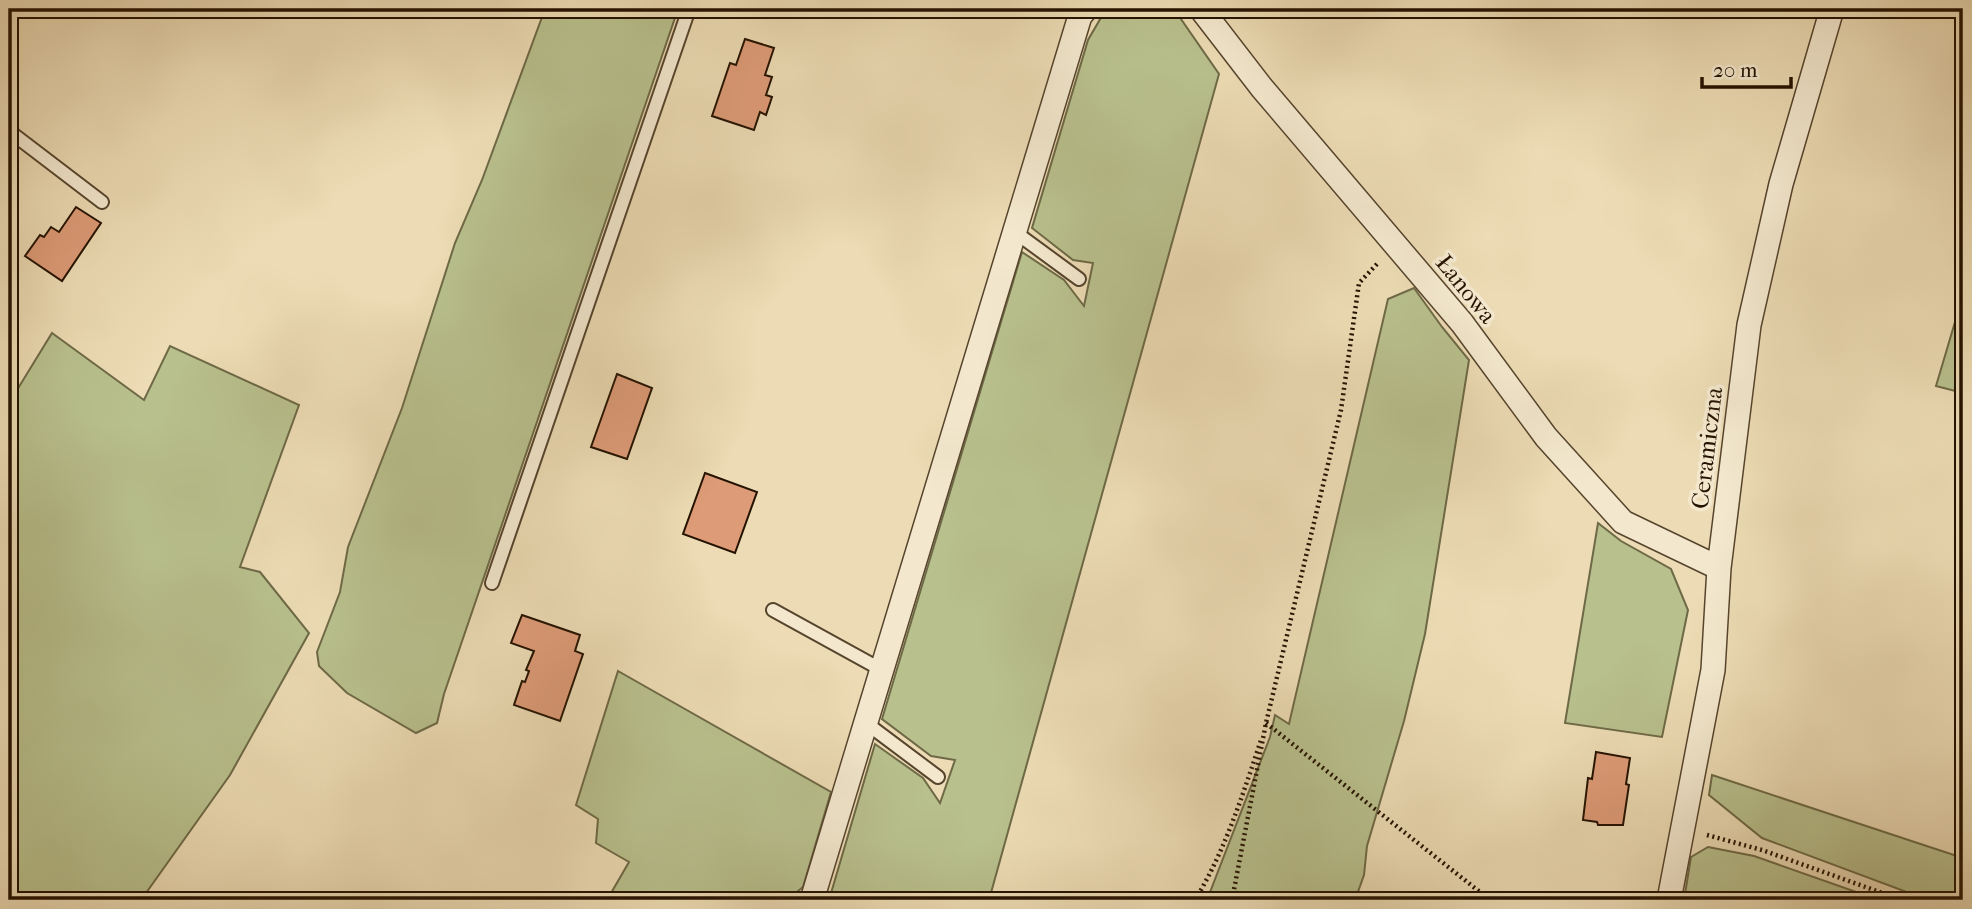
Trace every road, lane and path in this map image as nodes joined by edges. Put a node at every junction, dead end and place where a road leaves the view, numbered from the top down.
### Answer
1 (689, 9) edge
2 (1086, 9) edge
3 (1201, 9) edge
4 (1832, 9) edge
5 (9, 131) edge
6 (102, 202) dead end
7 (1015, 232) junction
8 (1400, 251) junction
9 (1079, 279) dead end
10 (1719, 568) junction
11 (492, 583) dead end
12 (773, 610) dead end
13 (882, 670) junction
14 (866, 723) junction
15 (1266, 723) junction
16 (938, 777) dead end
17 (1683, 829) junction
18 (812, 900) edge
19 (1195, 900) edge
20 (1232, 900) edge
21 (1489, 900) edge
22 (1669, 900) edge
23 (1902, 900) edge

1 - 11 lane
2 - 7 street
3 - 8 street, Łanowa
4 - 10 street, Ceramiczna
5 - 6 lane
7 - 9 lane
7 - 13 street
8 - 10 street, Łanowa
8 - 15 path
10 - 17 street, Ceramiczna
12 - 13 lane
13 - 14 street
14 - 16 lane
14 - 18 street
15 - 19 path
15 - 20 path
15 - 21 path
17 - 22 street, Ceramiczna
17 - 23 path

